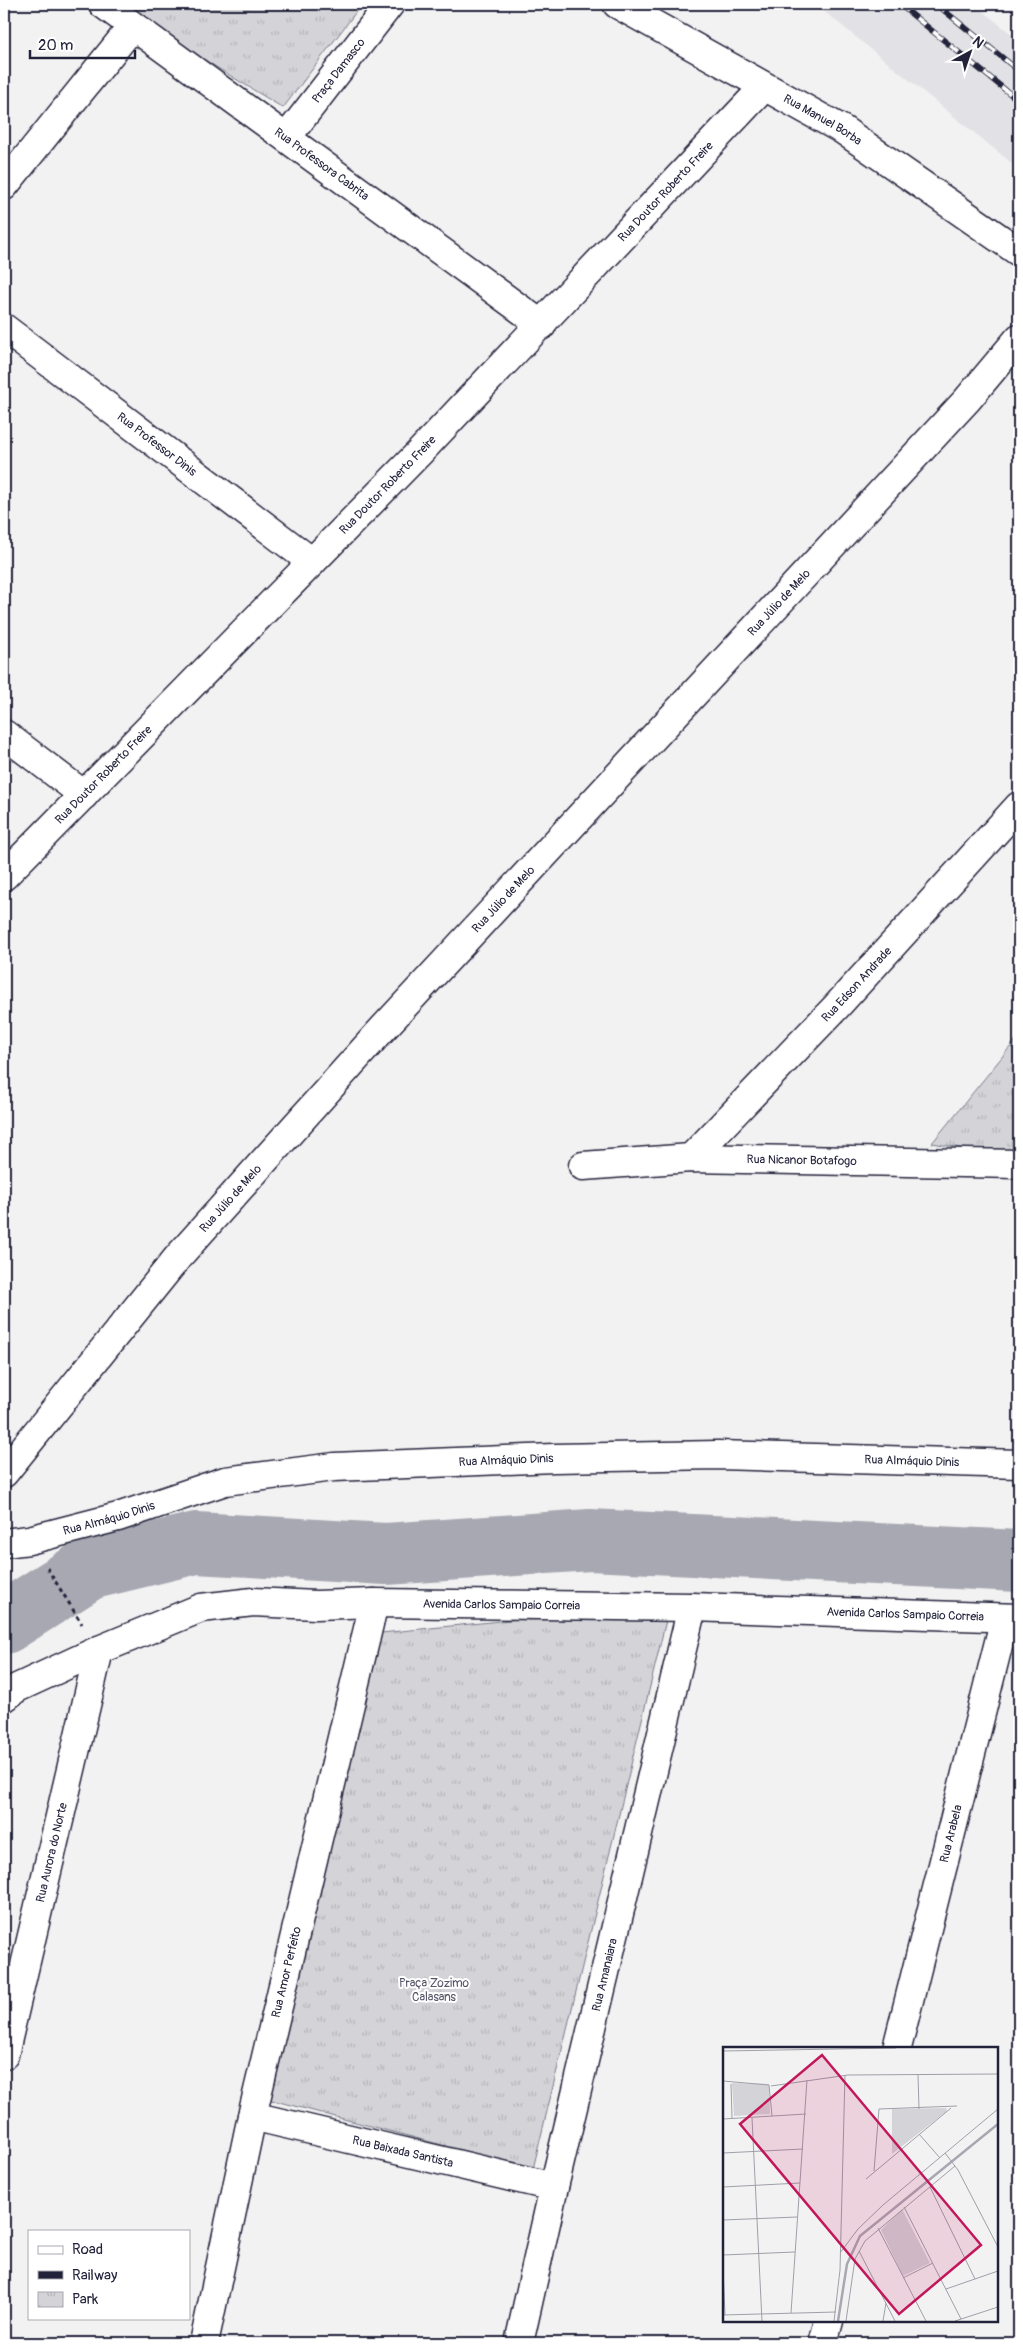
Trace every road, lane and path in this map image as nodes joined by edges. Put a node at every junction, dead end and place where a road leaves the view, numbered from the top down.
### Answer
1 (103, 4) edge
2 (390, 4) edge
3 (617, 4) edge
4 (132, 27) junction
5 (764, 87) junction
6 (287, 137) junction
7 (4, 186) edge
8 (1019, 252) edge
9 (542, 325) junction
10 (4, 328) edge
11 (1019, 338) edge
12 (312, 562) junction
13 (4, 734) edge
14 (84, 795) junction
15 (1019, 806) edge
16 (4, 876) edge
17 (691, 1158) junction
18 (1019, 1164) edge
19 (583, 1166) dead end
20 (1019, 1464) edge
21 (4, 1473) edge
22 (16, 1541) edge
23 (374, 1603) junction
24 (692, 1607) junction
25 (1012, 1618) edge
26 (98, 1650) junction
27 (4, 1698) edge
28 (897, 2047) edge
29 (4, 2055) edge
30 (252, 2116) junction
31 (554, 2187) junction
32 (829, 2322) edge
33 (204, 2343) edge
34 (520, 2343) edge
35 (823, 2343) edge

1 - 4 street, Rua Professora Cabrita
2 - 6 street, Praça Damasco
3 - 5 street, Rua Manuel Borba
4 - 6 street, Rua Professora Cabrita
4 - 7 street
5 - 8 street, Rua Manuel Borba
5 - 9 street, Rua Doutor Roberto Freire
6 - 9 street, Rua Professora Cabrita
9 - 12 street, Rua Doutor Roberto Freire
10 - 12 street, Rua Professor Dinis
11 - 21 street, Rua Júlio de Melo
12 - 14 street, Rua Doutor Roberto Freire
13 - 14 street
14 - 16 street, Rua Doutor Roberto Freire
15 - 17 street, Rua Edson Andrade
17 - 18 street, Rua Nicanor Botafogo
17 - 19 street, Rua Nicanor Botafogo
20 - 22 street, Rua Almáquio Dinis
22 - 26 path
23 - 24 street, Avenida Carlos Sampaio Correia
23 - 26 street, Avenida Carlos Sampaio Correia
23 - 30 street, Rua Amor Perfeito
24 - 25 street, Avenida Carlos Sampaio Correia
24 - 31 street, Rua Amanaiara
25 - 28 street, Rua Arabela
26 - 27 street, Avenida Carlos Sampaio Correia
26 - 29 street, Rua Aurora do Norte
30 - 31 street, Rua Baixada Santista
30 - 33 street, Rua Amor Perfeito
31 - 34 street, Rua Amanaiara
32 - 35 street

